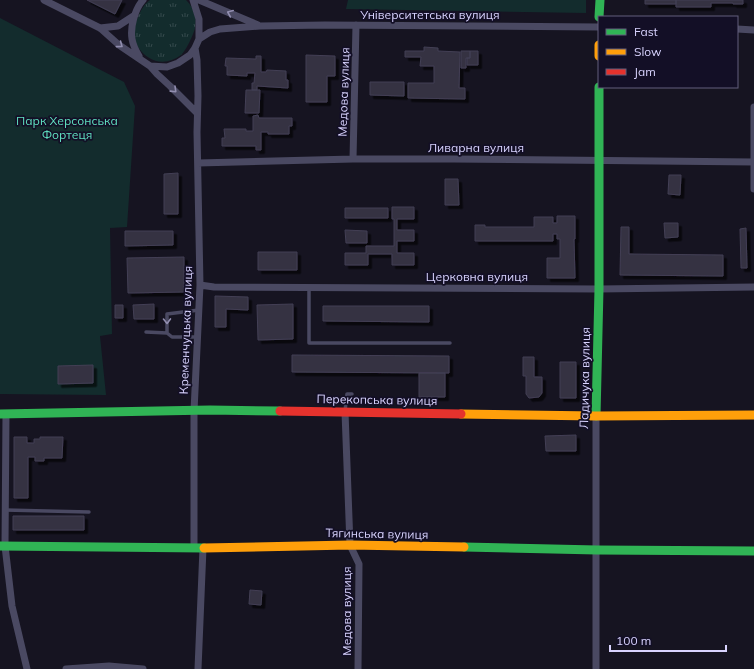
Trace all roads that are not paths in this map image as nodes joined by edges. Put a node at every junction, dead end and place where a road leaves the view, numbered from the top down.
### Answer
1 (44, 0) edge
2 (143, 0) edge
3 (193, 0) edge
4 (199, 0) edge
5 (600, 0) edge
6 (135, 15) junction
7 (599, 16) edge
8 (356, 25) junction
9 (260, 26) junction
10 (598, 27) edge
11 (100, 28) junction
12 (738, 30) edge
13 (754, 30) edge
14 (199, 39) junction
15 (195, 48) junction
16 (142, 60) junction
17 (150, 66) junction
18 (599, 88) edge
19 (754, 107) edge
20 (197, 113) junction
21 (353, 159) junction
22 (599, 160) junction
23 (754, 162) edge
24 (198, 163) junction
25 (754, 189) edge
26 (200, 285) junction
27 (309, 287) junction
28 (754, 287) edge
29 (599, 289) junction
30 (199, 310) junction
31 (146, 332) dead end
32 (167, 333) junction
33 (198, 337) junction
34 (450, 343) dead end
35 (352, 394) dead end
36 (194, 411) junction
37 (345, 412) junction
38 (3, 414) edge
39 (754, 415) edge
40 (596, 416) junction
41 (6, 510) junction
42 (89, 512) dead end
43 (350, 545) junction
44 (3, 546) edge
45 (198, 548) junction
46 (597, 550) junction
47 (754, 551) edge
48 (27, 669) edge
49 (66, 669) edge
50 (143, 669) edge
51 (198, 669) edge
52 (358, 669) edge
53 (596, 669) edge

1 - 11 street
2 - 6 street
3 - 14 street
9 -> 4 street, Університетська вулиця
5 - 7 street
6 - 11 street
6 - 16 street
8 - 9 street, Університетська вулиця
8 - 10 street, Університетська вулиця
8 - 21 street, Медова вулиця
9 - 14 street, Університетська вулиця
11 -> 16 street
12 - 13 street
14 - 15 street
15 - 17 street
15 - 20 street, Кременчуцька вулиця
16 - 17 street
17 -> 20 street
18 - 22 street, Ладичука вулиця
19 - 23 street
20 - 24 street, Кременчуцька вулиця
21 - 22 street, Ливарна вулиця
21 - 24 street, Ливарна вулиця
22 - 23 street, Ливарна вулиця
22 - 29 street, Ладичука вулиця
23 - 25 street
24 - 26 street, Кременчуцька вулиця
26 - 27 street, Церковна вулиця
26 - 30 street, Кременчуцька вулиця
27 - 29 street, Церковна вулиця
27 - 34 lane
28 - 29 street, Церковна вулиця
29 - 40 street, Ладичука вулиця
30 -> 32 lane
30 - 33 street, Кременчуцька вулиця
31 - 32 lane
32 - 33 lane
33 - 36 street, Кременчуцька вулиця
35 - 37 lane
36 - 37 street, Перекопська вулиця
36 - 38 street, Перекопська вулиця
36 - 45 street, Кременчуцька вулиця
37 - 40 street, Перекопська вулиця
37 - 43 street, Медова вулиця
38 - 41 street
39 - 40 street, Перекопська вулиця
40 - 46 street, Ладичука вулиця
41 - 42 lane
41 - 44 street
43 - 45 street, Тягинська вулиця
43 - 46 street, Тягинська вулиця
43 - 52 street, Медова вулиця
44 - 45 street, Тягинська вулиця
44 - 48 street
45 - 51 street, Кременчуцька вулиця
46 - 47 street, Тягинська вулиця
46 - 53 street, Ладичука вулиця
49 - 50 street

